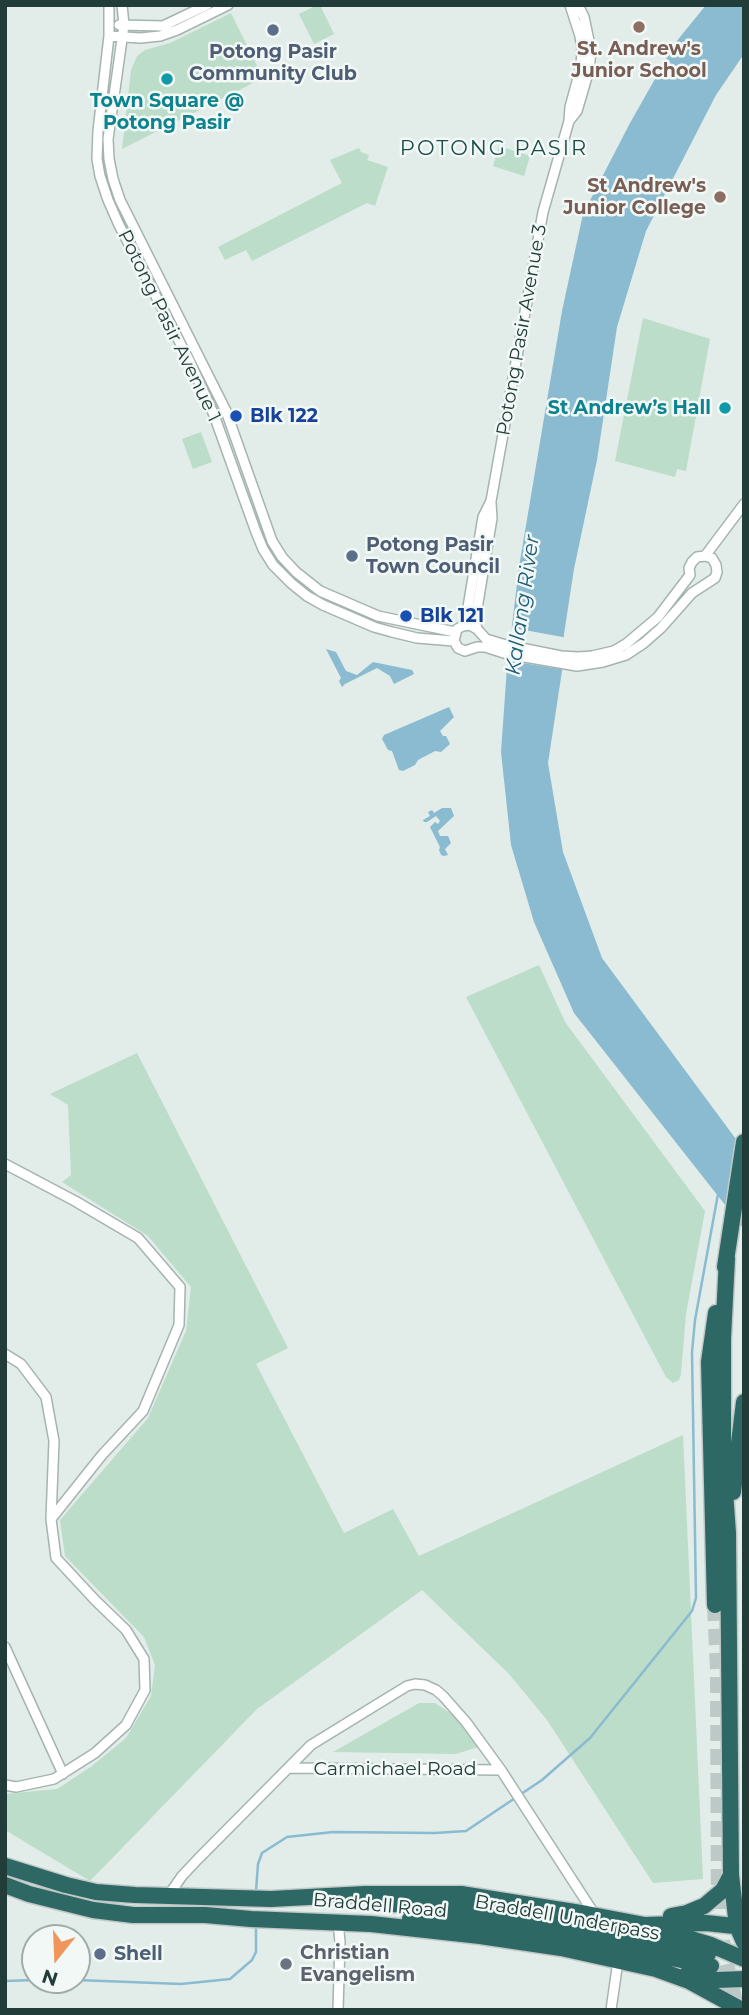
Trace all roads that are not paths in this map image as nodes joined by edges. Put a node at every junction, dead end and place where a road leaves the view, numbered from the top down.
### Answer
1 (108, 5) edge
2 (122, 5) edge
3 (207, 5) edge
4 (228, 5) edge
5 (570, 5) edge
6 (578, 5) edge
7 (109, 25) junction
8 (124, 25) junction
9 (108, 36) junction
10 (122, 37) junction
11 (569, 121) junction
12 (491, 501) junction
13 (744, 504) edge
14 (705, 556) junction
15 (690, 575) junction
16 (704, 584) junction
17 (463, 625) junction
18 (455, 637) junction
19 (481, 639) junction
20 (577, 662) junction
21 (744, 1142) edge
22 (5, 1164) edge
23 (727, 1258) junction
24 (5, 1354) edge
25 (744, 1402) edge
26 (51, 1519) junction
27 (728, 1533) junction
28 (715, 1605) tunnel mouth
29 (5, 1647) edge
30 (289, 1768) junction
31 (501, 1769) junction
32 (63, 1774) junction
33 (5, 1785) edge
34 (5, 1866) edge
35 (731, 1875) junction
36 (5, 1885) edge
37 (169, 1896) junction
38 (258, 1909) junction
39 (595, 1915) junction
40 (620, 1920) junction
41 (338, 1922) junction
42 (645, 1926) junction
43 (740, 1926) edge
44 (741, 1952) edge
45 (618, 1961) junction
46 (712, 1961) dead end
47 (656, 1969) junction
48 (738, 1980) edge
49 (689, 1981) junction
50 (741, 2008) edge
51 (338, 2010) edge
52 (611, 2010) edge
53 (713, 2010) edge

1 - 7 street, Potong Pasir Avenue 1
2 - 8 street, Potong Pasir Avenue 1
3 - 8 street
4 - 10 street
5 - 11 street, Potong Pasir Avenue 3
6 - 11 street, Potong Pasir Avenue 3
7 - 8 street
7 - 9 street, Potong Pasir Avenue 1
8 - 10 street, Potong Pasir Avenue 1
9 - 10 street
9 - 18 street, Potong Pasir Avenue 1
10 - 18 street, Potong Pasir Avenue 1
11 - 12 street, Potong Pasir Avenue 3
12 - 17 street, Potong Pasir Avenue 3
12 - 19 street, Potong Pasir Avenue 3
13 - 14 street
14 - 15 street, Potong Pasir Avenue 1
14 - 16 street
15 - 16 street
15 - 20 street, Potong Pasir Avenue 1
16 - 20 street, Potong Pasir Avenue 1
17 - 18 street
17 - 19 street, Potong Pasir Avenue 1
18 - 19 street, Potong Pasir Avenue 1
19 - 20 street, Potong Pasir Avenue 1
21 - 23 highway
22 - 26 street
23 - 27 highway
23 - 28 highway
24 - 26 street
25 - 27 highway
26 - 32 street
27 - 35 highway
29 - 32 street
30 - 31 street, Carmichael Road
30 - 31 street, Carmichael Road
30 - 37 street, Carmichael Road
31 - 39 street, Carmichael Road
32 - 33 street
34 - 37 highway, Braddell Road
35 - 40 highway
35 - 43 highway
36 - 38 highway, Braddell Underpass
37 - 38 highway, Braddell Road
38 - 39 highway, Braddell Road
38 - 41 highway, Braddell Road
38 - 46 highway, Braddell Underpass
39 - 40 highway, Braddell Road
40 - 42 highway, Braddell Road
41 - 45 highway, Braddell Road
41 - 51 street
42 - 43 highway, Braddell Road
42 - 44 highway
43 - 44 highway
44 - 48 highway
45 - 47 highway, Braddell Road
45 - 52 street
47 - 48 highway
47 - 49 highway, Braddell Road
49 - 50 highway, Braddell Road
49 - 53 highway

